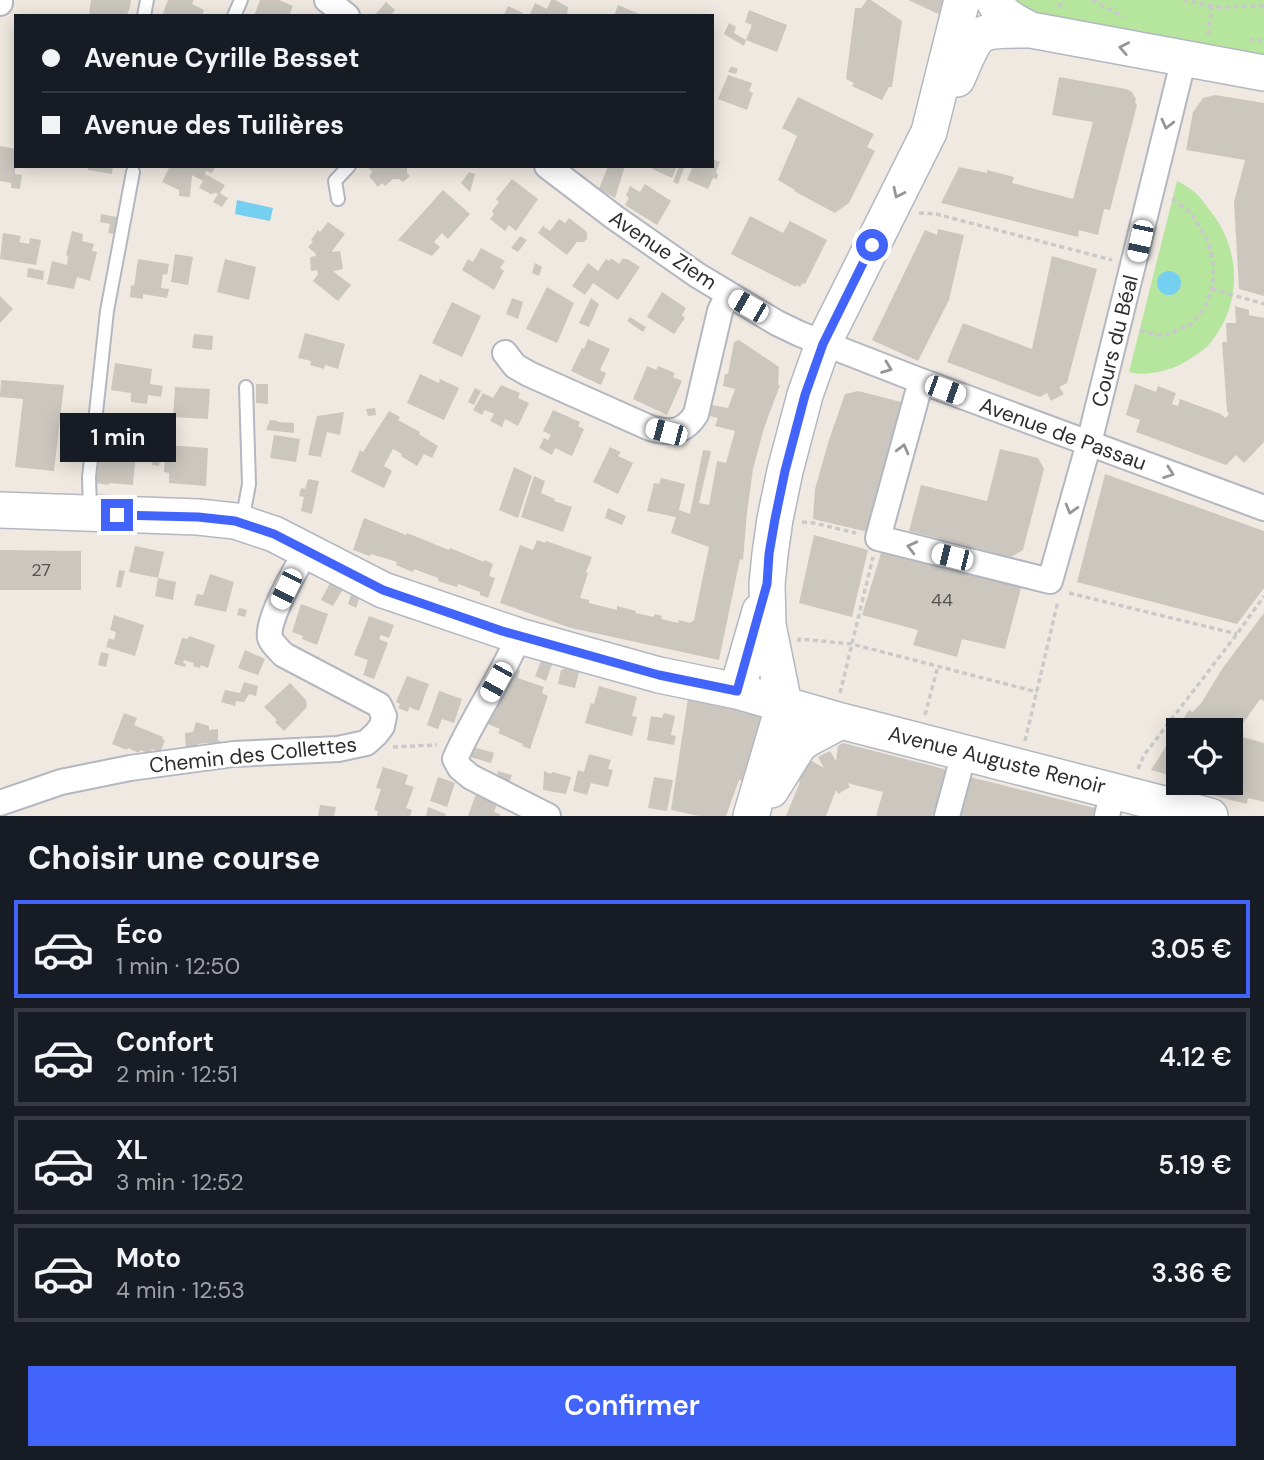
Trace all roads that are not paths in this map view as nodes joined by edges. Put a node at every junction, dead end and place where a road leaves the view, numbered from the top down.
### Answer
1 (327, 0) edge
2 (962, 0) edge
3 (993, 0) edge
4 (344, 14) edge
5 (1031, 30) junction
6 (1196, 47) junction
7 (1264, 73) edge
8 (929, 132) junction
9 (347, 168) edge
10 (550, 168) edge
11 (133, 172) dead end
12 (338, 199) dead end
13 (728, 294) junction
14 (823, 344) junction
15 (505, 353) dead end
16 (921, 381) junction
17 (246, 387) dead end
18 (1089, 443) junction
19 (1264, 508) edge
20 (0, 510) edge
21 (90, 514) junction
22 (242, 523) junction
23 (307, 550) junction
24 (767, 584) junction
25 (519, 636) junction
26 (737, 691) junction
27 (784, 704) junction
28 (837, 720) junction
29 (964, 753) junction
30 (1116, 800) edge
31 (0, 803) edge
32 (1197, 814) edge
33 (548, 816) edge
34 (751, 816) edge
35 (757, 816) edge
36 (947, 816) edge

1 - 4 street
2 - 8 main road
3 - 5 main road
6 -> 5 main road
5 - 8 main road
6 - 7 main road
6 -> 18 street, Cours du Béal
8 -> 14 main road
9 - 12 lane
10 - 13 street, Avenue Ziem
11 - 21 lane
13 - 14 street, Avenue Ziem
13 - 15 street
14 -> 16 street, Avenue de Passau
14 - 24 main road
16 - 18 street, Avenue de Passau
18 -> 16 street, Cours du Béal
17 - 22 lane
18 -> 19 street, Avenue de Passau
20 - 21 main road, Avenue Auguste Renoir
21 - 22 main road, Avenue Auguste Renoir
22 - 23 main road, Avenue Auguste Renoir
23 - 25 main road, Avenue Auguste Renoir
23 - 31 street, Chemin des Collettes
24 - 26 main road
24 - 27 main road
25 - 26 main road, Avenue Auguste Renoir
25 - 33 street
26 - 27 main road, Avenue Auguste Renoir
27 - 28 main road, Avenue Auguste Renoir
27 - 34 main road
28 - 29 main road, Avenue Auguste Renoir
28 - 35 main road
29 - 30 main road, Avenue Auguste Renoir
29 - 36 street
30 - 32 main road, Avenue Auguste Renoir

